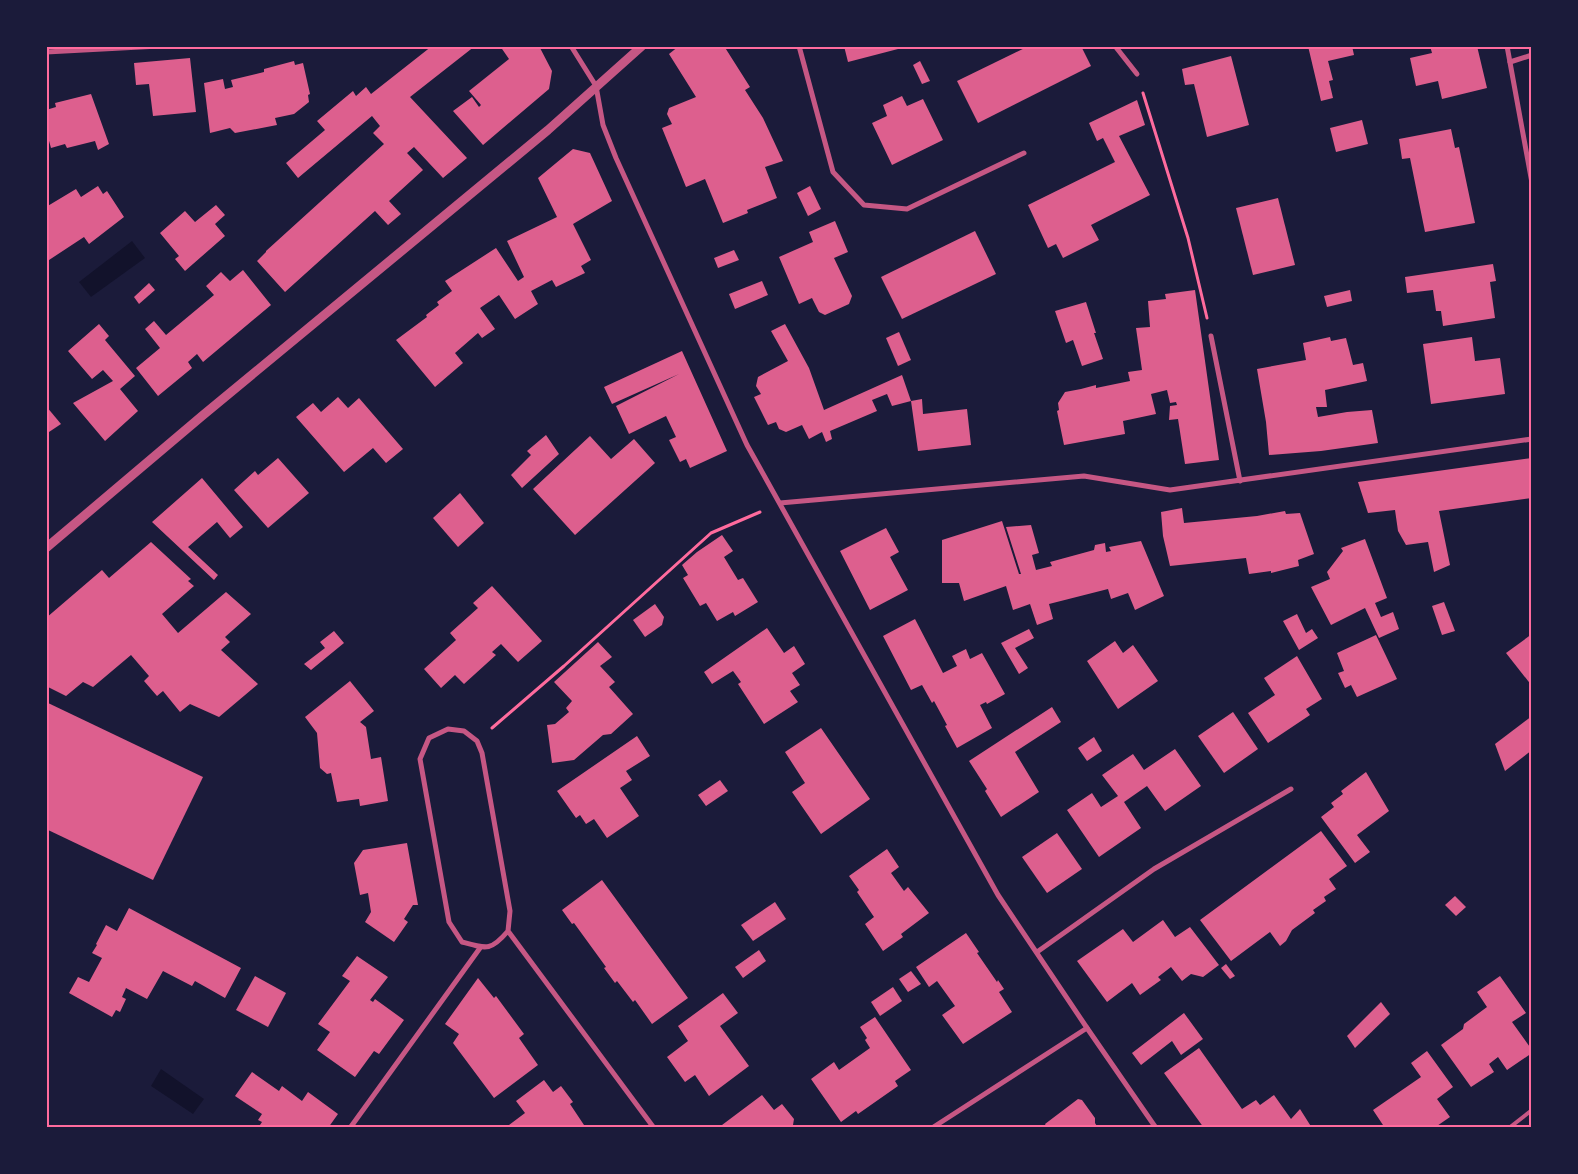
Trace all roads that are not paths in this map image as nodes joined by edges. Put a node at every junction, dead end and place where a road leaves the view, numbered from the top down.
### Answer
1 (159, 46) edge
2 (571, 46) edge
3 (642, 46) edge
4 (799, 46) edge
5 (1115, 46) edge
6 (1507, 46) edge
7 (46, 52) edge
8 (1532, 54) edge
9 (1510, 62) junction
10 (1137, 74) road end
11 (596, 86) junction
12 (1024, 153) dead end
13 (1532, 183) edge
14 (1211, 336) road end
15 (1532, 439) edge
16 (1240, 481) junction
17 (780, 503) junction
18 (46, 548) edge
19 (1291, 789) dead end
20 (508, 931) junction
21 (480, 948) junction
22 (1037, 952) junction
23 (1087, 1028) junction
24 (1532, 1110) edge
25 (350, 1128) edge
26 (654, 1128) edge
27 (932, 1128) edge
28 (1156, 1128) edge
29 (1509, 1128) edge

1 - 7 street
2 - 11 street
3 - 11 street
4 - 12 street
5 - 10 street
6 - 9 street
8 - 9 street
9 - 13 street
11 - 17 street
11 - 18 street
14 - 16 street
15 - 16 street
16 - 17 street
17 - 22 street
19 - 22 street
20 - 21 street
20 - 21 street
20 - 26 street
21 - 25 street
22 - 23 street
23 - 27 street
23 - 28 street
24 - 29 lane

